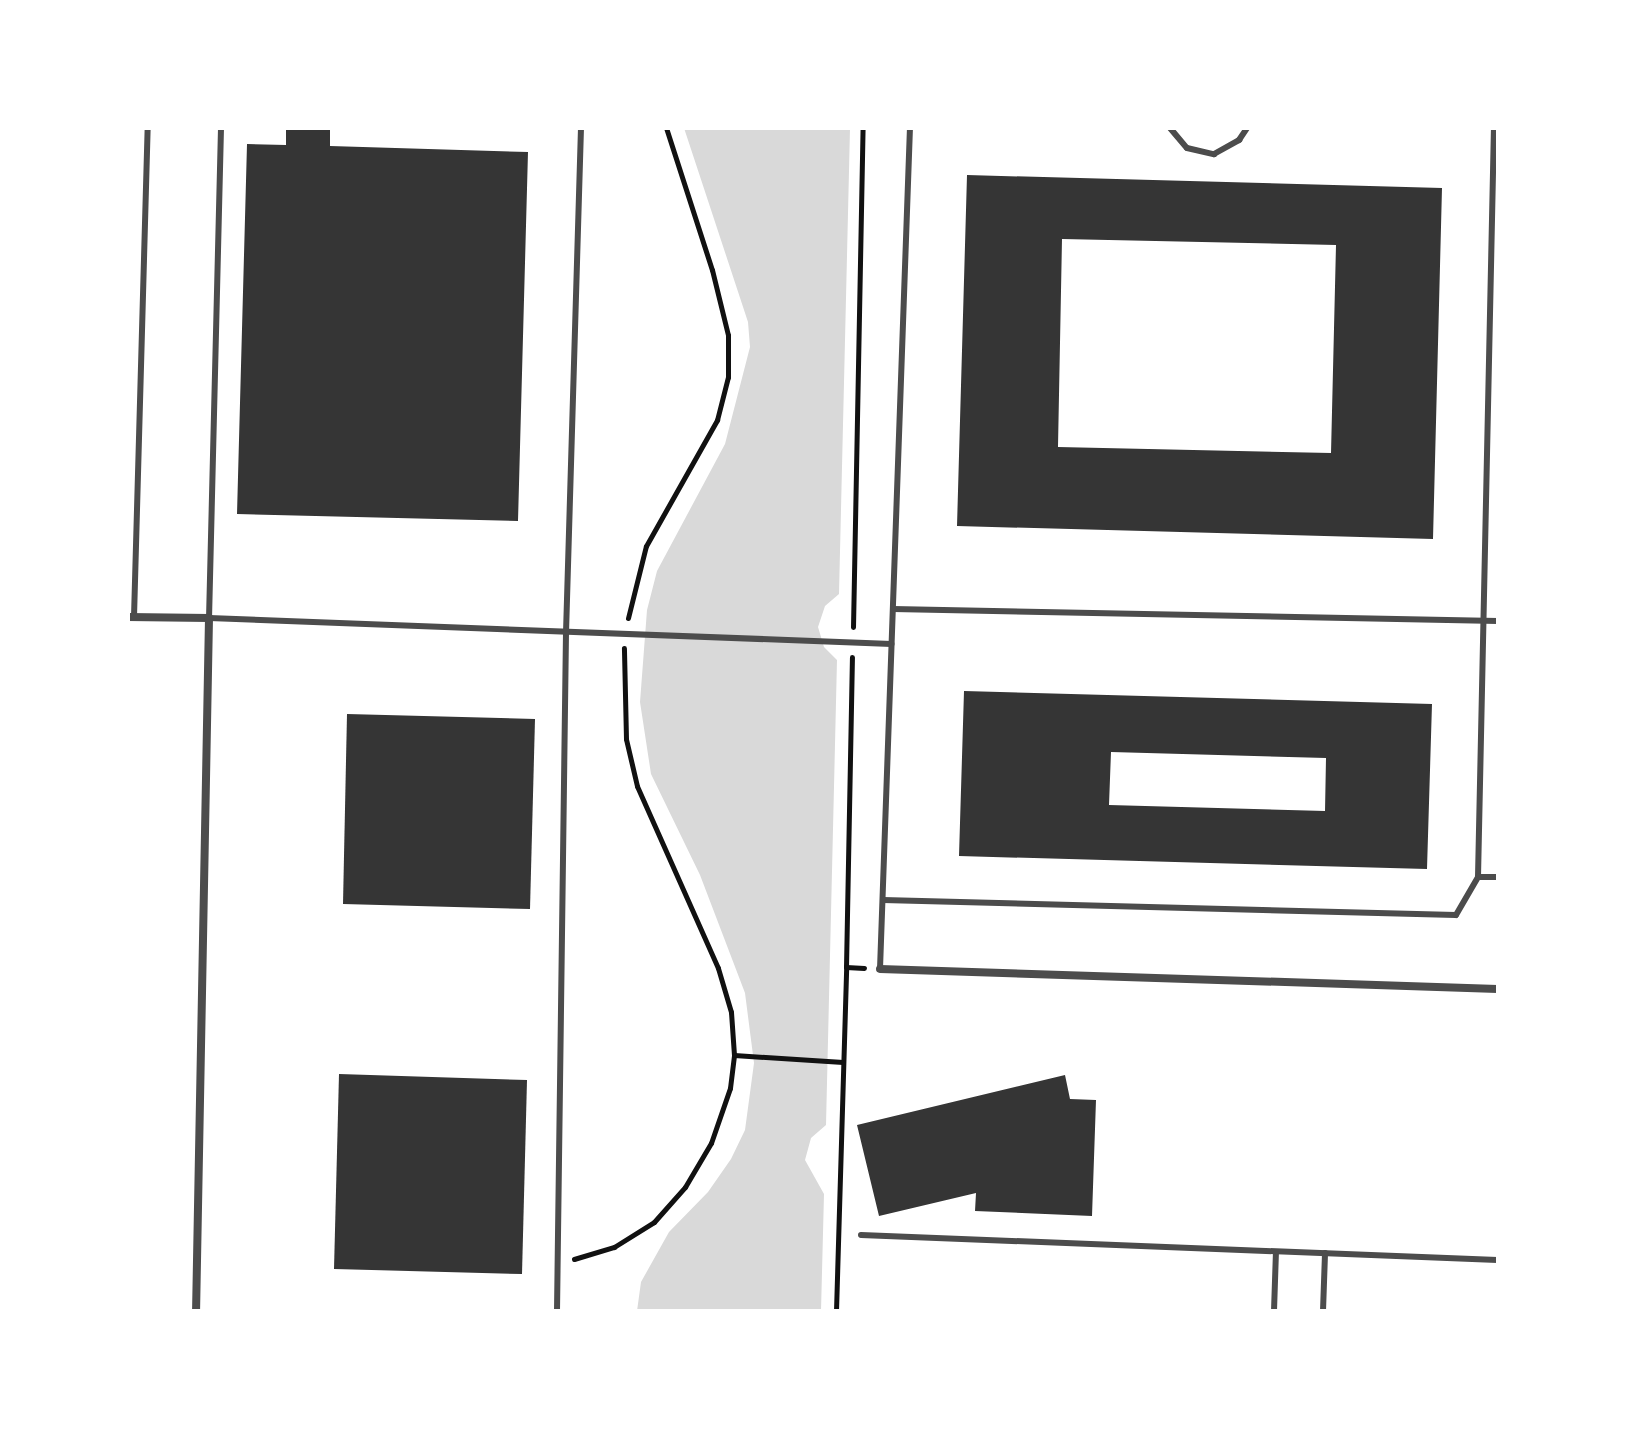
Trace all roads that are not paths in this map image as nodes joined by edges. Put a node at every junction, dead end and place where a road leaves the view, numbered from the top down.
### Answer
1 (148, 128) edge
2 (221, 128) edge
3 (581, 128) edge
4 (910, 128) edge
5 (1170, 128) edge
6 (1247, 128) edge
7 (1494, 128) edge
8 (1495, 175) edge
9 (893, 609) junction
10 (131, 617) edge
11 (209, 618) junction
12 (1481, 620) junction
13 (1498, 621) edge
14 (566, 633) junction
15 (892, 644) junction
16 (1478, 877) junction
17 (1498, 877) edge
18 (883, 900) junction
19 (880, 969) joint
20 (1498, 989) edge
21 (861, 1235) dead end
22 (1276, 1252) junction
23 (1325, 1253) junction
24 (1498, 1260) edge
25 (196, 1311) edge
26 (557, 1311) edge
27 (1274, 1311) edge
28 (1323, 1311) edge

1 - 10 lane
2 - 11 lane
3 - 14 lane
4 - 9 lane
5 - 6 lane
7 - 8 lane
8 - 12 lane
9 - 12 lane
9 - 15 lane
10 - 11 street
11 - 14 lane
11 - 25 street
12 - 13 lane
12 - 16 lane
14 - 15 lane
14 - 26 lane
15 - 18 lane
16 - 17 lane
16 - 18 lane
18 - 19 lane
19 - 20 street
21 - 22 lane
22 - 23 lane
22 - 27 lane
23 - 24 lane
23 - 28 lane

